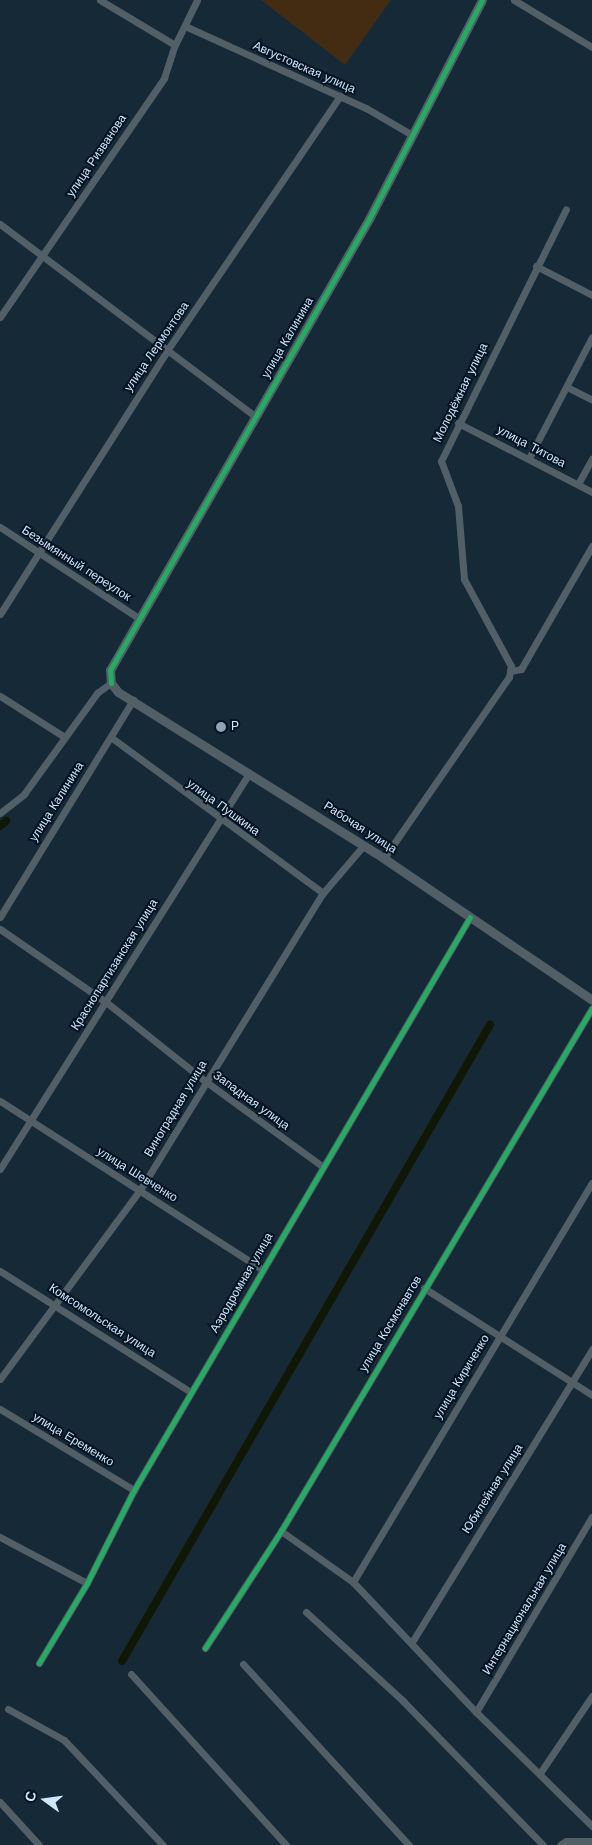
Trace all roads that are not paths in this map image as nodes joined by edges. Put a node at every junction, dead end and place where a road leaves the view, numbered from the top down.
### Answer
1 (100, 0) edge
2 (197, 0) edge
3 (482, 0) edge
4 (514, 0) edge
5 (185, 26) junction
6 (175, 45) junction
7 (592, 47) edge
8 (340, 96) junction
9 (412, 135) junction
10 (566, 209) dead end
11 (0, 224) edge
12 (43, 254) junction
13 (536, 266) junction
14 (592, 296) edge
15 (0, 317) edge
16 (592, 337) edge
17 (166, 352) junction
18 (567, 387) junction
19 (592, 400) edge
20 (255, 416) junction
21 (458, 423) junction
22 (528, 458) junction
23 (592, 459) edge
24 (578, 484) junction
25 (592, 492) edge
26 (0, 527) edge
27 (592, 546) edge
28 (38, 553) junction
29 (0, 614) edge
30 (140, 619) junction
31 (509, 674) junction
32 (111, 684) junction
33 (0, 696) edge
34 (133, 700) junction
35 (64, 736) junction
36 (112, 738) junction
37 (250, 773) junction
38 (0, 813) edge
39 (220, 820) junction
40 (364, 845) junction
41 (384, 858) junction
42 (323, 893) junction
43 (0, 917) edge
44 (470, 917) junction
45 (0, 929) edge
46 (592, 1000) edge
47 (106, 1002) junction
48 (592, 1008) edge
49 (205, 1081) junction
50 (0, 1100) edge
51 (31, 1121) junction
52 (322, 1166) junction
53 (0, 1169) edge
54 (592, 1183) edge
55 (140, 1190) junction
56 (262, 1269) junction
57 (0, 1271) edge
58 (424, 1288) junction
59 (54, 1304) junction
60 (500, 1337) junction
61 (592, 1349) edge
62 (0, 1379) edge
63 (572, 1382) junction
64 (191, 1392) junction
65 (592, 1395) edge
66 (0, 1409) edge
67 (134, 1490) junction
68 (592, 1517) edge
69 (281, 1531) junction
70 (0, 1537) edge
71 (353, 1582) junction
72 (87, 1583) junction
73 (306, 1612) dead end
74 (412, 1642) junction
75 (205, 1648) dead end
76 (39, 1663) dead end
77 (243, 1664) dead end
78 (131, 1674) dead end
79 (592, 1696) edge
80 (8, 1710) dead end
81 (476, 1712) junction
82 (540, 1773) junction
83 (0, 1802) edge
84 (592, 1826) edge
85 (592, 1841) edge
86 (39, 1845) edge
87 (163, 1845) edge
88 (286, 1845) edge
89 (409, 1845) edge
90 (543, 1845) edge
91 (560, 1845) edge

1 - 6 street
2 - 5 street, улица Ризванова
3 - 9 street, улица Калинина
4 - 7 street
5 - 6 street, улица Ризванова
5 - 8 street, Августовская улица
6 - 12 street, улица Ризванова
8 - 9 street, Августовская улица
8 - 17 street, улица Лермонтова
9 - 20 street, улица Калинина
10 - 13 street, Молодёжная улица
11 - 12 street
12 - 15 street, улица Ризванова
12 - 17 street
13 - 14 street
13 - 21 street, Молодёжная улица
16 - 18 street
17 - 20 street
17 - 28 street, улица Лермонтова
18 - 19 street
18 - 22 street
20 - 30 street, улица Калинина
21 - 22 street, улица Титова
21 - 31 street, Молодёжная улица
22 - 24 street, улица Титова
23 - 24 street
24 - 25 street, улица Титова
26 - 28 street, Безымянный переулок
27 - 31 street
28 - 29 street, улица Лермонтова
28 - 30 street, Безымянный переулок
30 - 32 street, улица Калинина
31 - 41 street
32 - 34 street, Рабочая улица
32 - 35 street
33 - 35 street
34 - 36 street, улица Калинина
34 - 37 street, Рабочая улица
35 - 38 street
36 - 39 street, улица Пушкина
36 - 43 street, улица Калинина
37 - 39 street, Краснопартизанская улица
37 - 40 street, Рабочая улица
39 - 42 street, улица Пушкина
39 - 47 street, Краснопартизанская улица
40 - 41 street, Рабочая улица
40 - 42 street, Виноградная улица
41 - 44 street, Рабочая улица
42 - 49 street, Виноградная улица
44 - 46 street, Рабочая улица
44 - 52 street, Аэродромная улица
45 - 47 street, Западная улица
47 - 49 street, Западная улица
47 - 51 street, Краснопартизанская улица
48 - 58 street, улица Космонавтов
49 - 52 street, Западная улица
49 - 55 street, Виноградная улица
50 - 51 street, улица Шевченко
51 - 53 street, Краснопартизанская улица
51 - 55 street, улица Шевченко
52 - 56 street, Аэродромная улица
54 - 60 street, улица Кириченко
55 - 56 street, улица Шевченко
55 - 59 street, Виноградная улица
56 - 64 street, Аэродромная улица
57 - 59 street, Комсомольская улица
58 - 60 street
58 - 69 street, улица Космонавтов
59 - 62 street, Виноградная улица
59 - 64 street, Комсомольская улица
60 - 63 street
60 - 71 street, улица Кириченко
61 - 63 street, Юбилейная улица
63 - 65 street
63 - 74 street, Юбилейная улица
64 - 67 street, Аэродромная улица
66 - 67 street, улица Еременко
67 - 72 street, Аэродромная улица
68 - 81 street, Интернациональная улица
69 - 71 street
69 - 75 street, улица Космонавтов
70 - 72 street
71 - 74 street
72 - 76 street, Аэродромная улица
73 - 90 street
74 - 81 street
77 - 89 street
78 - 88 street
79 - 82 street
80 - 87 street
81 - 82 street
82 - 84 street
83 - 86 street
85 - 91 street

